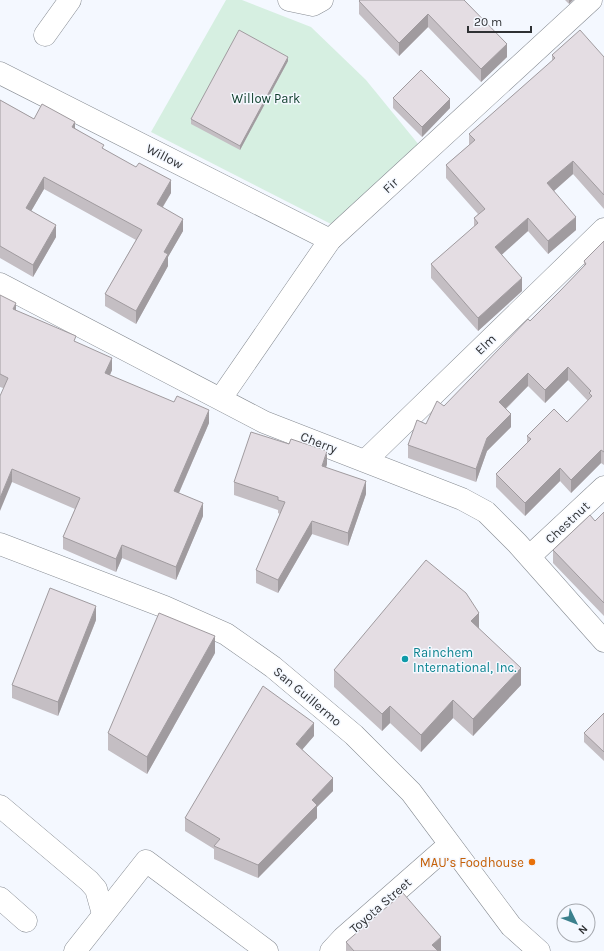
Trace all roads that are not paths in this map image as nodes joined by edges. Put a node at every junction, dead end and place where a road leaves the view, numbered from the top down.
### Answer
1 (70, 0) edge
2 (289, 0) edge
3 (322, 0) edge
4 (591, 0) edge
5 (45, 35) dead end
6 (0, 72) edge
7 (604, 229) edge
8 (330, 240) junction
9 (0, 284) edge
10 (221, 398) junction
11 (366, 460) junction
12 (604, 487) edge
13 (0, 544) edge
14 (530, 556) junction
15 (604, 641) edge
16 (0, 806) edge
17 (449, 845) junction
18 (0, 898) edge
19 (103, 914) junction
20 (26, 922) dead end
21 (75, 951) edge
22 (266, 951) edge
23 (331, 951) edge
24 (539, 951) edge

1 - 5 street
2 - 3 street
4 - 8 street, Fir
6 - 8 street, Willow
7 - 11 street, Elm
8 - 10 street, Fir
9 - 10 street, Cherry
10 - 11 street, Cherry
11 - 14 street, Cherry
12 - 14 street, Chestnut
13 - 17 street, San Guillermo
14 - 15 street, Cherry
16 - 19 street
17 - 23 street, Toyota Street
17 - 24 street, San Guillermo
18 - 20 street
19 - 21 street
19 - 22 street

